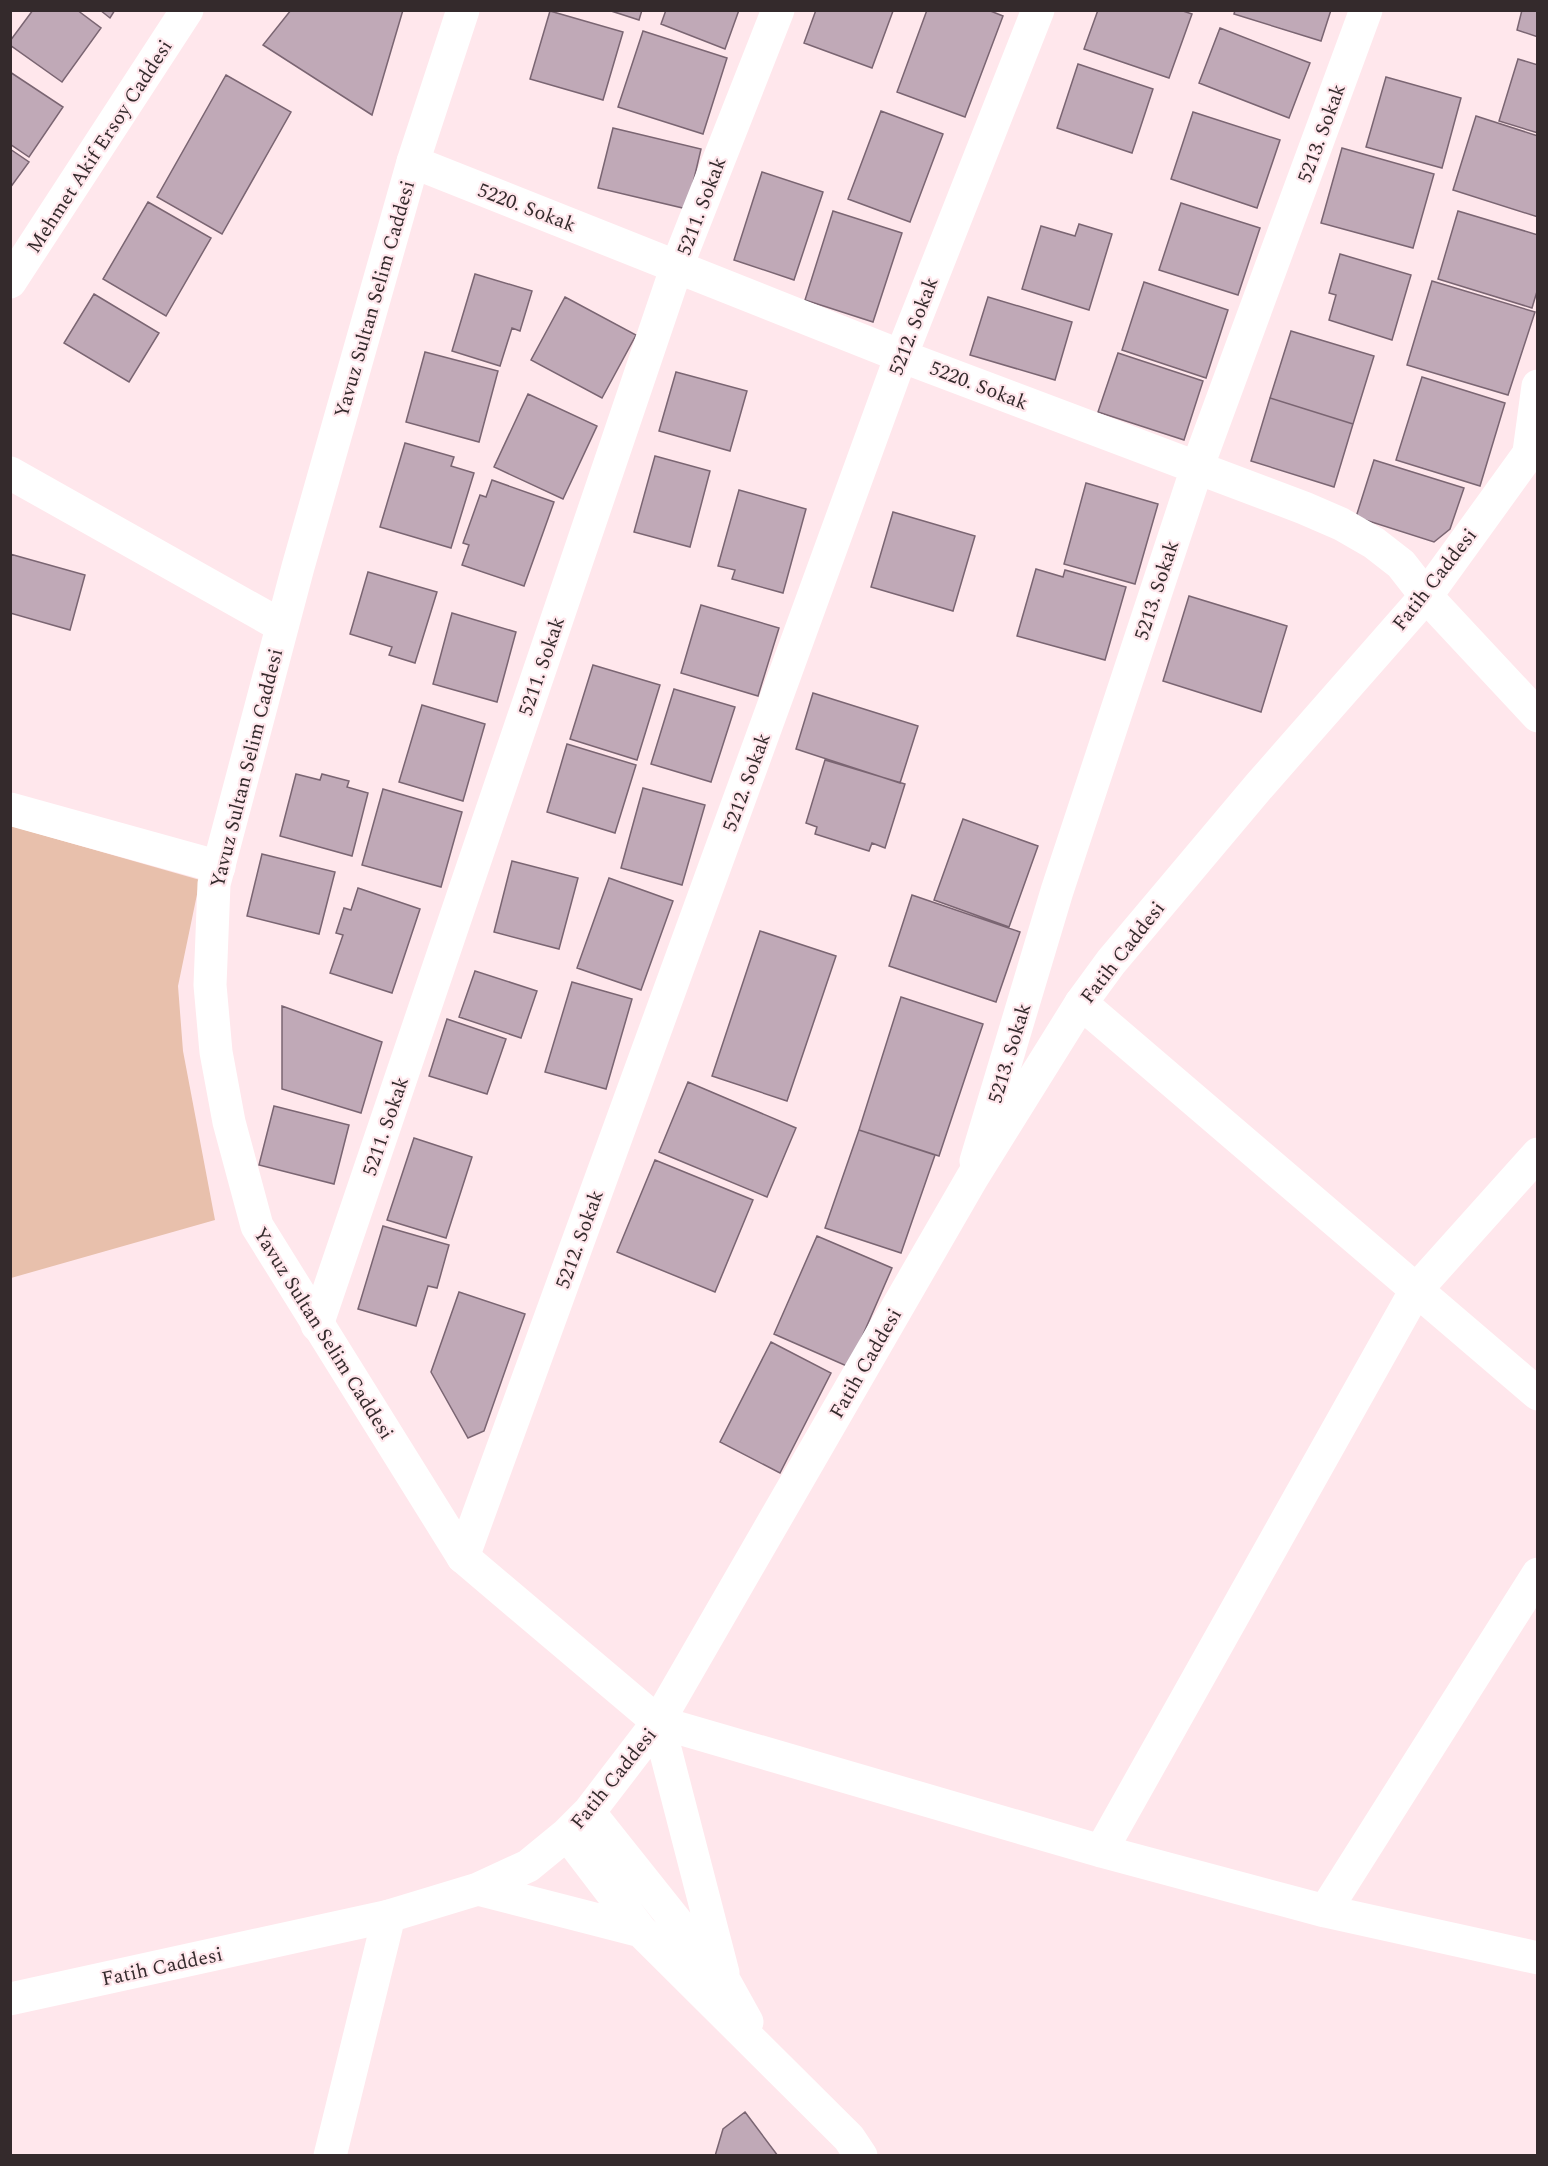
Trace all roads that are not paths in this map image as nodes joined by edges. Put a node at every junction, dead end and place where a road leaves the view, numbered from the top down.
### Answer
1 (187, 10) edge
2 (463, 10) edge
3 (778, 10) edge
4 (1038, 10) edge
5 (1366, 10) edge
6 (413, 162) junction
7 (677, 266) junction
8 (10, 282) edge
9 (901, 356) junction
10 (1538, 386) edge
11 (1533, 447) edge
12 (1197, 468) junction
13 (10, 473) edge
14 (1426, 596) junction
15 (282, 626) junction
16 (1538, 716) edge
17 (10, 809) edge
18 (219, 867) junction
19 (1081, 1002) junction
20 (1538, 1154) edge
21 (972, 1178) junction
22 (1416, 1290) junction
23 (317, 1325) junction
24 (1538, 1394) edge
25 (464, 1557) junction
26 (1538, 1574) edge
27 (657, 1722) junction
28 (578, 1823) junction
29 (1101, 1851) junction
30 (478, 1889) junction
31 (1325, 1911) junction
32 (389, 1916) junction
33 (641, 1930) junction
34 (1538, 1958) edge
35 (726, 1984) junction
36 (10, 1999) edge
37 (767, 2058) junction
38 (330, 2156) edge
39 (861, 2156) edge

1 - 8 street, Mehmet Akif Ersoy Caddesi
2 - 6 street, Yavuz Sultan Selim Caddesi
3 - 7 street, 5211. Sokak
4 - 9 street, 5212. Sokak
5 - 12 street, 5213. Sokak
6 - 7 street, 5220. Sokak
6 - 15 street, Yavuz Sultan Selim Caddesi
7 - 9 street, 5220. Sokak
7 - 23 street, 5211. Sokak
9 - 12 street, 5220. Sokak
9 - 25 street, 5212. Sokak
10 - 11 street
11 - 14 street, Fatih Caddesi
12 - 14 street, 5220. Sokak
12 - 21 street, 5213. Sokak
13 - 15 street
14 - 16 street, 5220. Sokak
14 - 19 street, Fatih Caddesi
15 - 18 street, Yavuz Sultan Selim Caddesi
17 - 18 street
18 - 23 street, Yavuz Sultan Selim Caddesi
19 - 21 street, Fatih Caddesi
19 - 22 street
20 - 22 street
21 - 27 street, Fatih Caddesi
22 - 24 street
22 - 29 street
23 - 25 street, Yavuz Sultan Selim Caddesi
25 - 27 street, Yavuz Sultan Selim Caddesi
26 - 31 street
27 - 28 street, Fatih Caddesi
27 - 29 street
27 - 35 street
28 - 30 street, Fatih Caddesi
28 - 33 street
28 - 35 street
29 - 31 street
30 - 32 street, Fatih Caddesi
30 - 33 street
31 - 34 street
32 - 36 street, Fatih Caddesi
32 - 38 street
33 - 37 street
35 - 37 street
37 - 39 street

